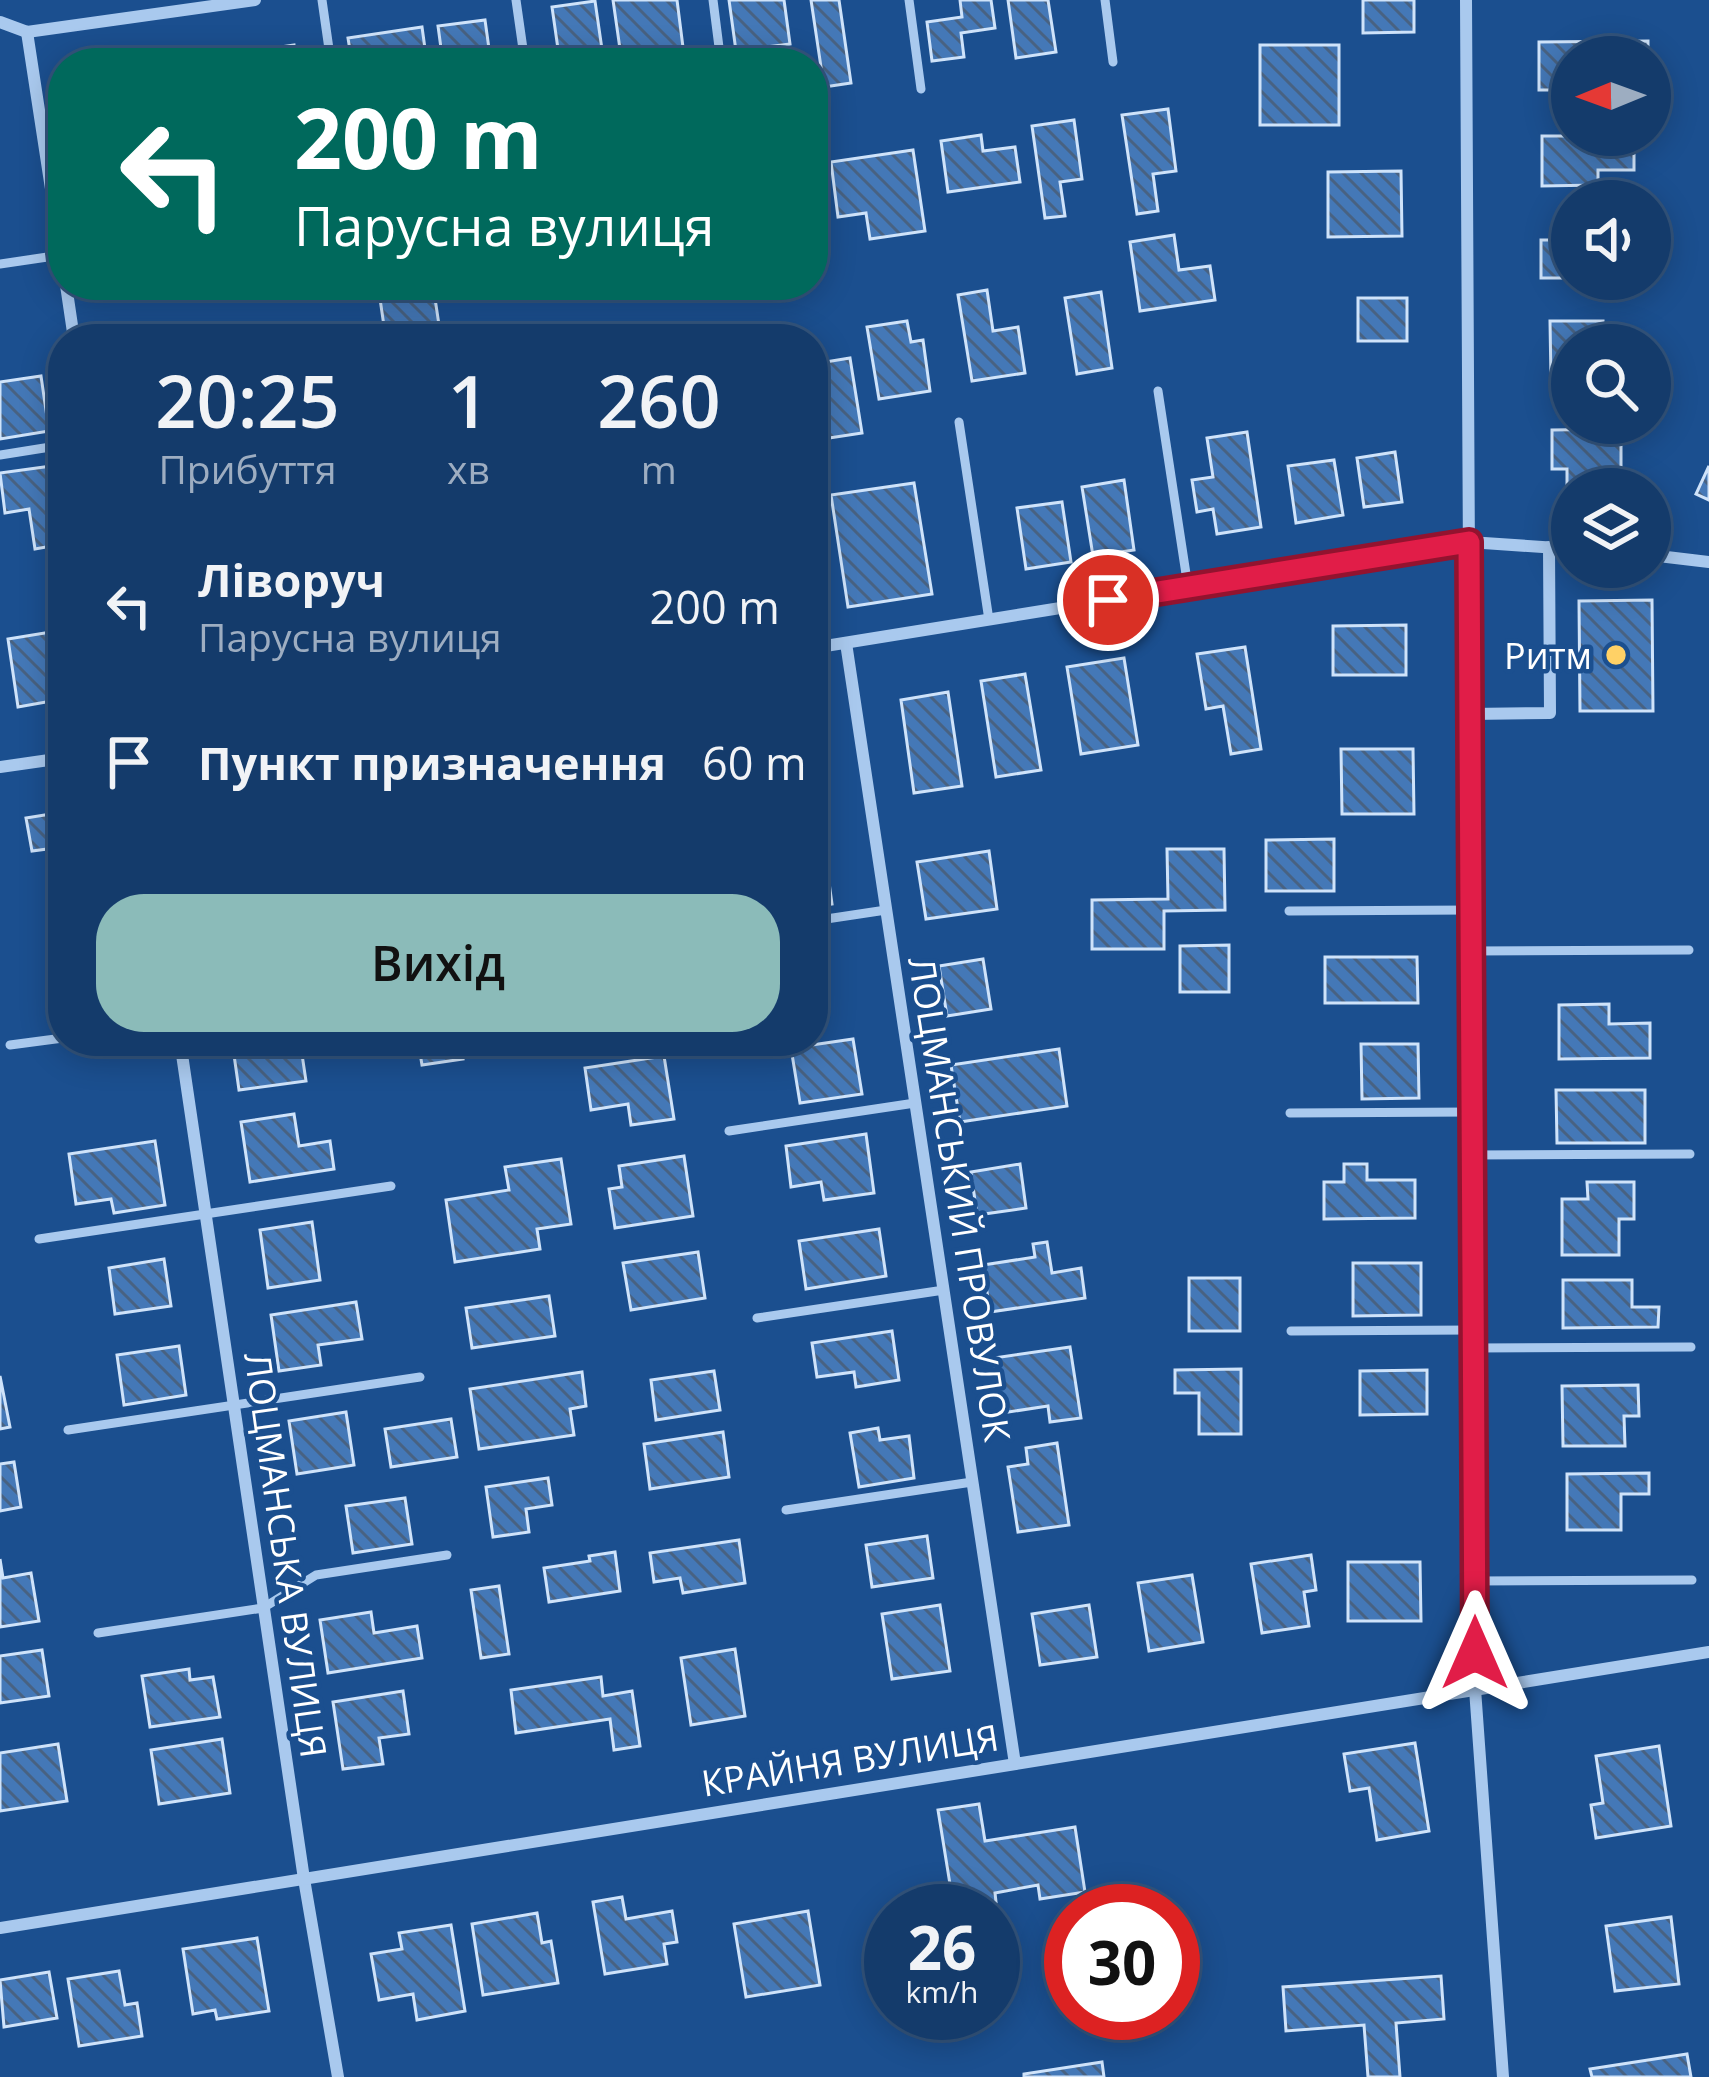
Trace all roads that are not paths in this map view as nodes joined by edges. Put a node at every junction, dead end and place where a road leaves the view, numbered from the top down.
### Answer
1 (140, 0) edge
2 (255, 0) edge
3 (322, 0) edge
4 (516, 0) edge
5 (712, 0) edge
6 (909, 0) edge
7 (1105, 0) edge
8 (1466, 0) edge
9 (142, 16) junction
10 (0, 22) edge
11 (27, 32) junction
12 (329, 48) edge
13 (523, 48) edge
14 (720, 48) edge
15 (1113, 62) dead end
16 (921, 89) dead end
17 (48, 169) edge
18 (48, 262) edge
19 (0, 264) edge
20 (1158, 391) dead end
21 (959, 422) dead end
22 (48, 447) edge
23 (0, 455) edge
24 (1469, 542) junction
25 (1549, 548) joint
26 (1671, 557) edge
27 (1709, 562) edge
28 (1188, 587) junction
29 (989, 620) junction
30 (847, 643) junction
31 (828, 646) edge
32 (1470, 714) junction
33 (48, 760) edge
34 (0, 767) edge
35 (886, 910) junction
36 (1471, 910) junction
37 (1289, 911) dead end
38 (828, 919) edge
39 (1689, 950) dead end
40 (1471, 951) junction
41 (48, 1040) edge
42 (10, 1046) dead end
43 (182, 1056) edge
44 (915, 1103) junction
45 (1472, 1112) junction
46 (1290, 1113) dead end
47 (729, 1131) dead end
48 (1690, 1154) dead end
49 (1472, 1155) junction
50 (392, 1186) dead end
51 (205, 1214) junction
52 (39, 1238) dead end
53 (944, 1290) junction
54 (757, 1318) dead end
55 (1473, 1330) junction
56 (1291, 1331) dead end
57 (1690, 1347) dead end
58 (1474, 1348) junction
59 (420, 1377) dead end
60 (233, 1405) junction
61 (68, 1430) dead end
62 (972, 1482) junction
63 (786, 1510) dead end
64 (447, 1555) dead end
65 (1692, 1580) dead end
66 (1475, 1581) junction
67 (263, 1608) junction
68 (98, 1633) dead end
69 (1709, 1652) edge
70 (1475, 1689) junction
71 (1015, 1764) junction
72 (304, 1879) junction
73 (0, 1928) edge
74 (338, 2077) edge
75 (1503, 2077) edge

1 - 9 lane
2 - 9 street
3 - 12 lane
4 - 13 lane
5 - 14 lane
6 - 16 lane
7 - 15 lane
8 - 24 street
9 - 11 street
10 - 11 street
11 - 17 street
18 - 19 lane
20 - 28 lane
21 - 29 lane
22 - 23 lane
24 - 25 street
24 - 28 street
24 - 32 street
25 - 32 street
26 - 27 street
28 - 29 street
29 - 30 street
30 - 31 street
30 - 35 street, ЛОЦМАНСЬКИЙ ПРОВУЛОК
32 - 36 street
33 - 34 street
35 - 38 lane
35 - 44 street, ЛОЦМАНСЬКИЙ ПРОВУЛОК
36 - 37 lane
36 - 40 street
39 - 40 lane
40 - 45 street
41 - 42 lane
43 - 51 street, ЛОЦМАНСЬКА ВУЛИЦЯ
44 - 47 lane
44 - 53 street, ЛОЦМАНСЬКИЙ ПРОВУЛОК
45 - 46 lane
45 - 49 street
48 - 49 lane
49 - 55 street
50 - 51 lane
51 - 52 lane
51 - 60 street, ЛОЦМАНСЬКА ВУЛИЦЯ
53 - 54 lane
53 - 62 street, ЛОЦМАНСЬКИЙ ПРОВУЛОК
55 - 56 lane
55 - 58 street
57 - 58 lane
58 - 66 street
59 - 60 lane
60 - 61 lane
60 - 67 street, ЛОЦМАНСЬКА ВУЛИЦЯ
62 - 63 lane
62 - 71 street, ЛОЦМАНСЬКИЙ ПРОВУЛОК
64 - 67 lane
65 - 66 lane
66 - 70 street
67 - 68 lane
67 - 72 street, ЛОЦМАНСЬКА ВУЛИЦЯ
69 - 70 street, КРАЙНЯ ВУЛИЦЯ
70 - 71 street, КРАЙНЯ ВУЛИЦЯ
70 - 75 street
71 - 72 street, КРАЙНЯ ВУЛИЦЯ
72 - 73 street, КРАЙНЯ ВУЛИЦЯ
72 - 74 street, ЛОЦМАНСЬКА ВУЛИЦЯ

